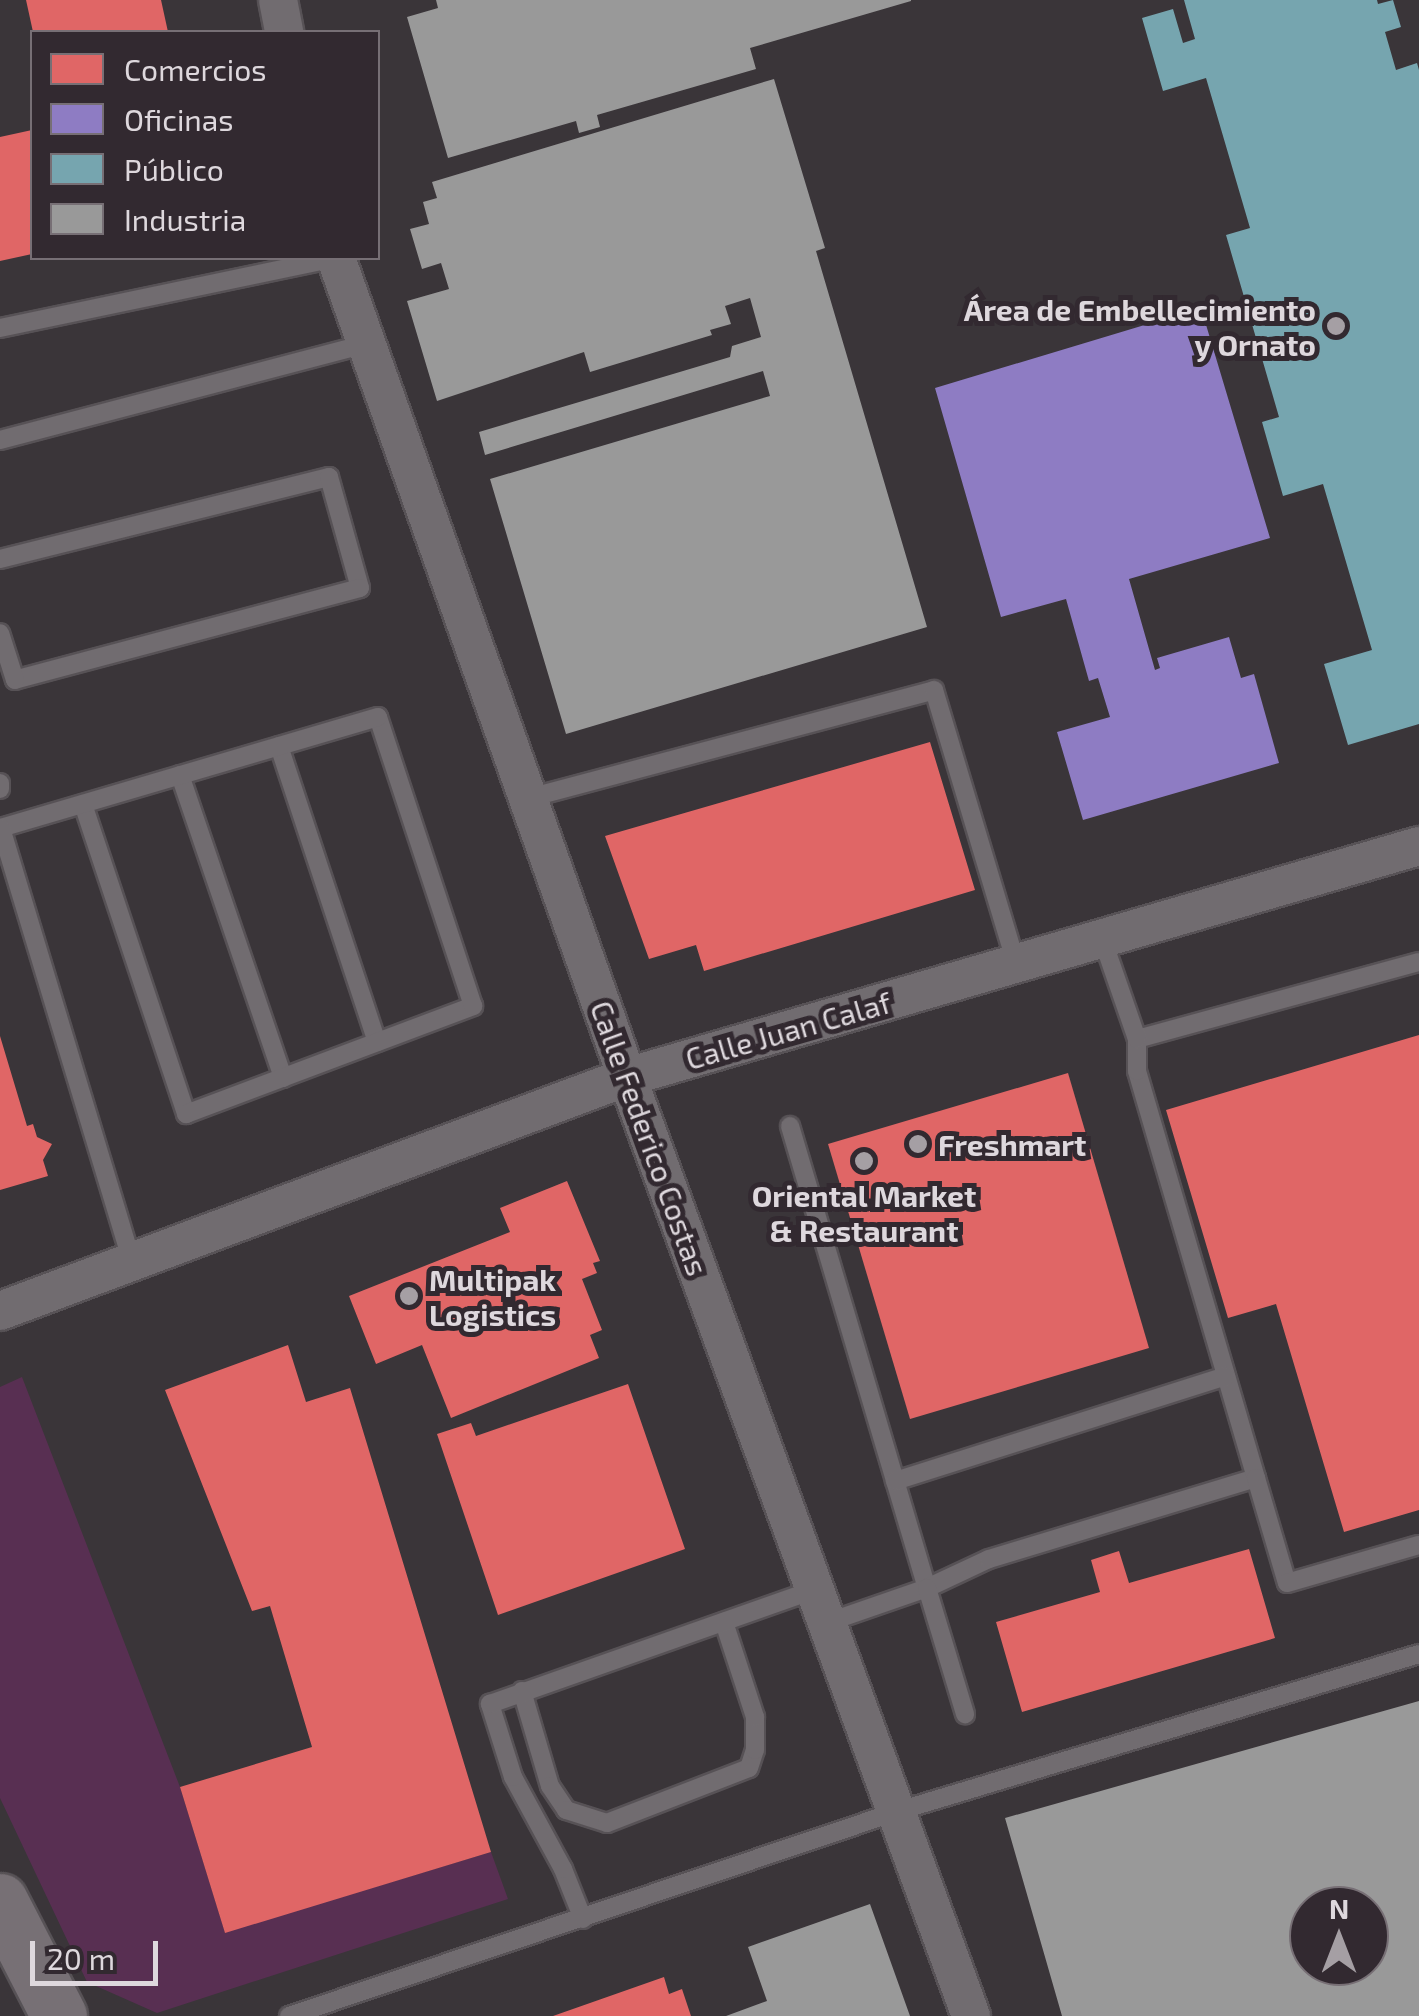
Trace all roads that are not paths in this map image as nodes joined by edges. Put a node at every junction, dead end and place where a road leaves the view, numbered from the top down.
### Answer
1 (278, 0) edge
2 (284, 30) edge
3 (326, 260) edge
4 (337, 260) edge
5 (0, 328) edge
6 (367, 344) junction
7 (0, 440) edge
8 (0, 559) edge
9 (0, 633) edge
10 (279, 746) junction
11 (180, 775) junction
12 (529, 798) junction
13 (82, 804) junction
14 (0, 828) edge
15 (1419, 846) edge
16 (1102, 938) junction
17 (1419, 962) edge
18 (1016, 964) junction
19 (1137, 1038) junction
20 (377, 1042) junction
21 (627, 1077) junction
22 (283, 1078) junction
23 (790, 1126) dead end
24 (132, 1262) junction
25 (0, 1311) edge
26 (1226, 1376) junction
27 (1256, 1478) junction
28 (895, 1481) junction
29 (1419, 1545) edge
30 (928, 1588) junction
31 (820, 1607) junction
32 (724, 1622) junction
33 (1419, 1654) edge
34 (522, 1691) junction
35 (965, 1714) dead end
36 (895, 1812) junction
37 (0, 1900) edge
38 (583, 1919) junction
39 (59, 2016) edge
40 (290, 2016) edge
41 (971, 2016) edge

1 - 2 street
3 - 5 lane
4 - 6 street, Calle Federico Costas
6 - 7 lane
6 - 12 street, Calle Federico Costas
8 - 9 lane
10 - 11 lane
10 - 20 lane
10 - 20 lane
11 - 13 lane
11 - 22 lane
12 - 18 lane
12 - 21 street, Calle Federico Costas
13 - 14 lane
13 - 22 lane
14 - 24 lane
15 - 16 street, Calle Juan Calaf
16 - 18 street, Calle Juan Calaf
16 - 19 lane
17 - 19 lane
18 - 21 street, Calle Juan Calaf
19 - 26 lane
20 - 22 lane
21 - 24 street, Calle Juan Calaf
21 - 31 street, Calle Federico Costas
23 - 28 lane
24 - 25 street, Calle Juan Calaf
26 - 27 lane
26 - 28 lane
27 - 29 lane
27 - 30 lane
28 - 30 lane
30 - 31 lane
30 - 35 lane
31 - 32 lane
31 - 36 street, Calle Federico Costas
32 - 34 lane
32 - 34 lane
33 - 36 lane
34 - 38 lane
36 - 38 lane
36 - 41 street, Calle Federico Costas
37 - 39 highway
38 - 40 lane

